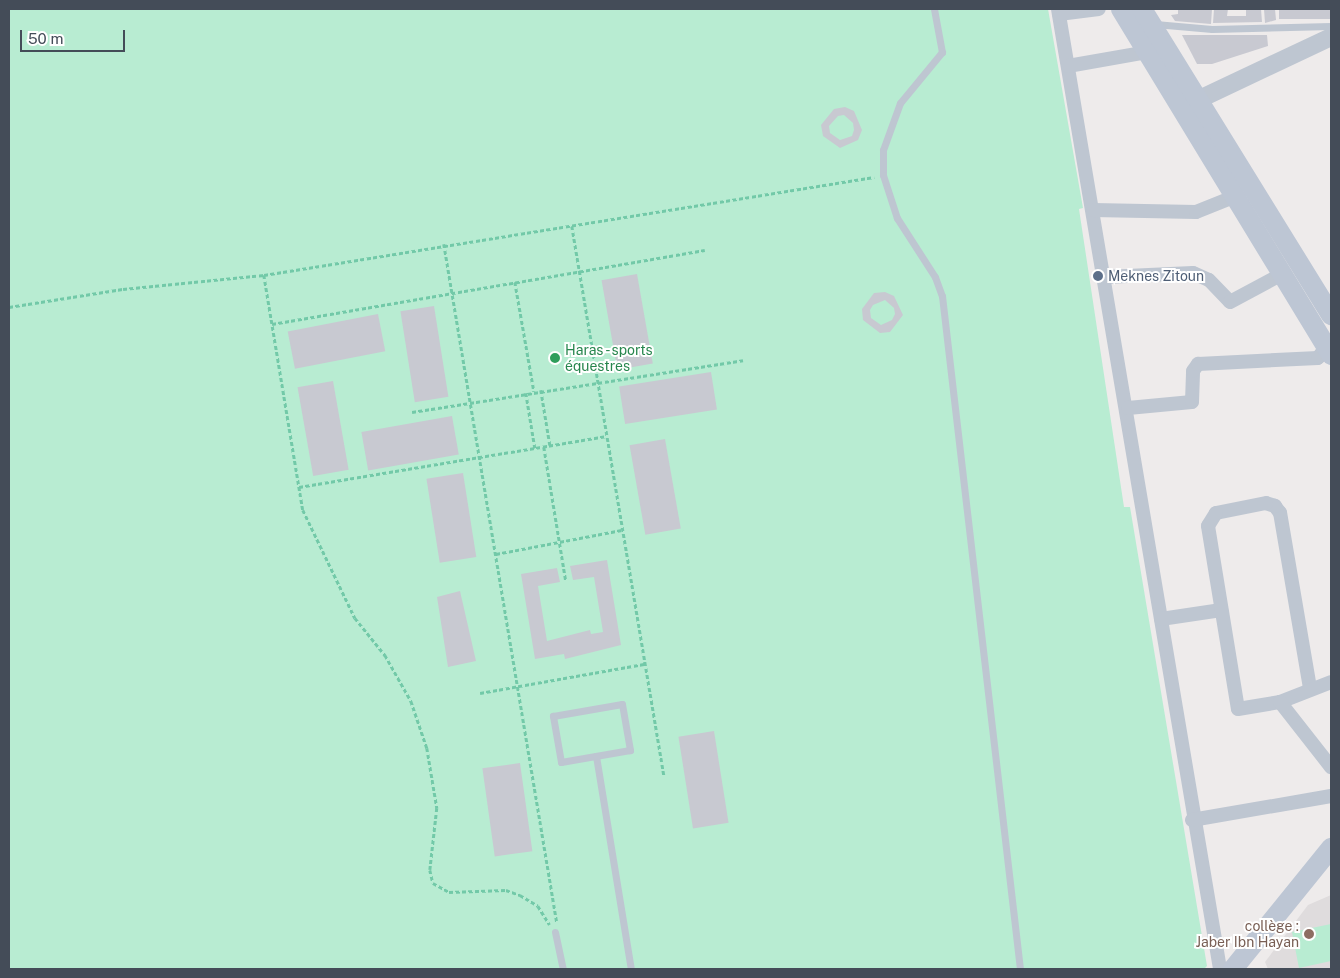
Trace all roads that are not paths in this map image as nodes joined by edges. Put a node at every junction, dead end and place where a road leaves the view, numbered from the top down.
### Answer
1 (934, 9) edge
2 (1099, 9) edge
3 (1121, 9) edge
4 (1058, 12) edge
5 (1146, 16) edge
6 (1331, 26) edge
7 (1331, 37) edge
8 (1148, 52) junction
9 (1068, 66) junction
10 (1190, 103) junction
11 (1236, 196) junction
12 (1093, 210) junction
13 (1284, 274) junction
14 (1105, 277) junction
15 (1331, 315) edge
16 (1330, 347) edge
17 (1128, 408) junction
18 (1221, 610) junction
19 (1161, 619) junction
20 (1331, 682) edge
21 (1310, 688) junction
22 (1280, 702) junction
23 (596, 756) junction
24 (1331, 767) edge
25 (1331, 796) edge
26 (1192, 820) junction
27 (1331, 848) edge
28 (1331, 870) edge
29 (1309, 877) junction
30 (556, 932) road end
31 (563, 969) edge
32 (631, 969) edge
33 (1020, 969) edge
34 (1220, 969) edge
35 (1233, 969) edge

1 - 33 lane
2 - 4 street
3 - 8 main road
4 - 9 street
5 - 6 lane
5 - 10 main road
7 - 10 street
8 - 9 street
8 - 10 main road
9 - 12 street
10 - 11 main road
10 - 15 main road
11 - 12 street
11 - 13 main road
12 - 14 street
13 - 14 street
13 - 16 main road
14 - 17 street
16 - 17 street
17 - 19 street
18 - 19 street
18 - 21 street
18 - 22 street
19 - 26 street
20 - 21 street
21 - 22 street
22 - 24 street
23 - 23 lane
23 - 32 lane
25 - 26 street
26 - 34 street
27 - 29 main road
28 - 29 main road
29 - 35 main road
30 - 31 lane

